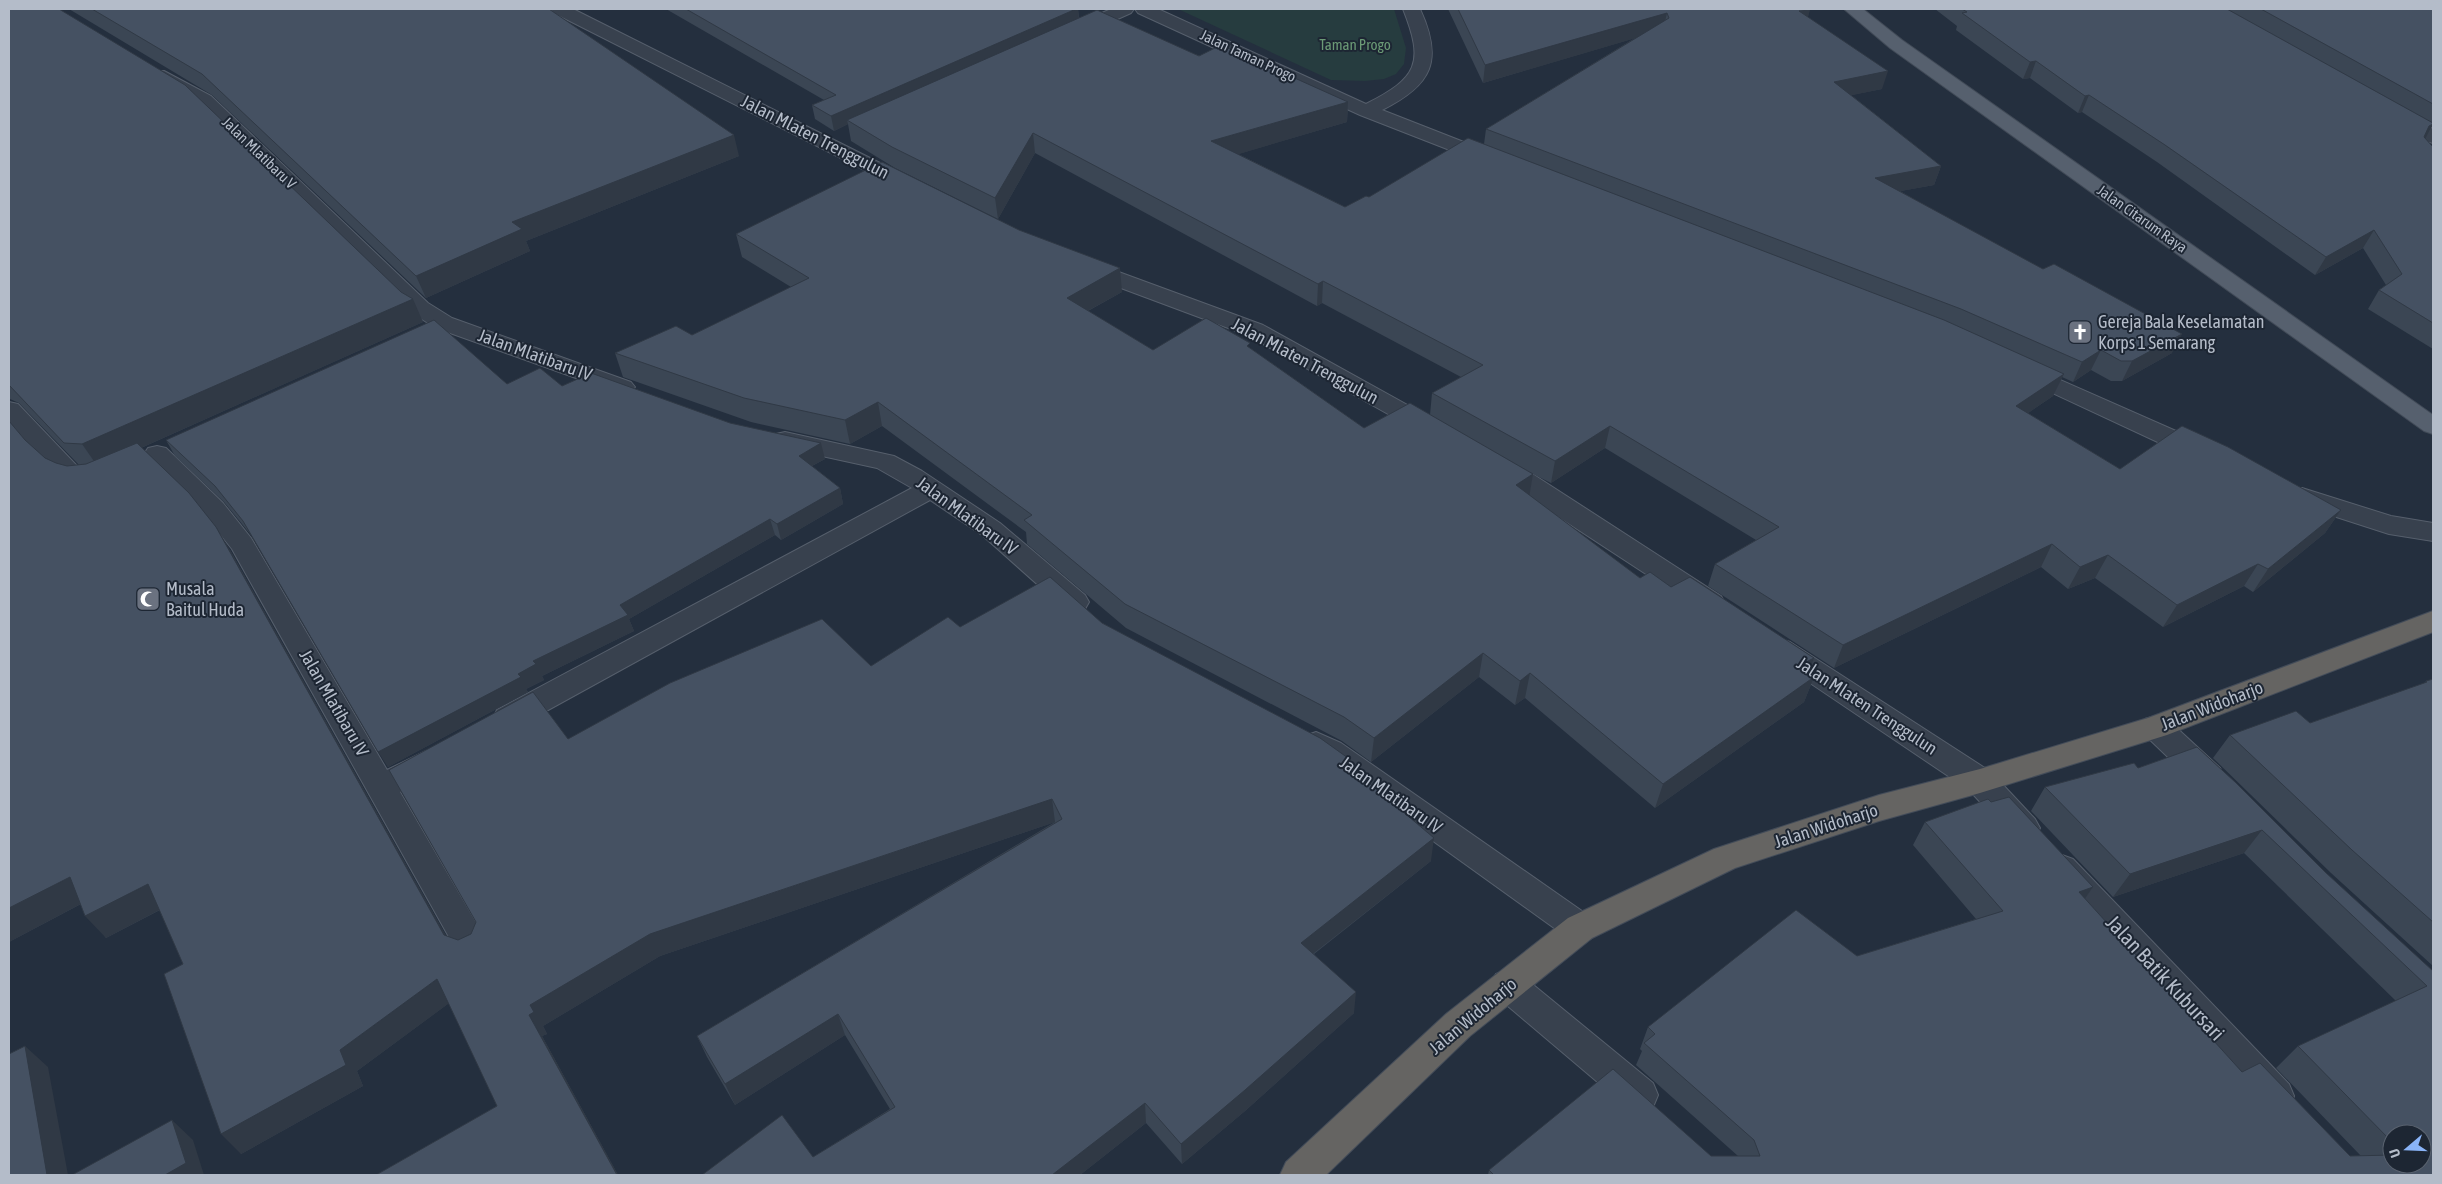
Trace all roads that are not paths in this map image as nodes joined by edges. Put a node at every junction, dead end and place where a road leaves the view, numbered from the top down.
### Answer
1 (560, 9) edge
2 (1125, 9) edge
3 (1144, 9) edge
4 (1412, 9) edge
5 (1853, 9) edge
6 (1062, 37) edge
7 (146, 65) edge
8 (2383, 108) edge
9 (1367, 112) junction
10 (2430, 146) edge
11 (1506, 166) edge
12 (924, 192) edge
13 (1066, 260) edge
14 (444, 323) junction
15 (417, 335) edge
16 (2007, 364) edge
17 (641, 394) edge
18 (9, 408) edge
19 (2433, 426) edge
20 (763, 435) edge
21 (1453, 440) edge
22 (157, 454) dead end
23 (1479, 455) edge
24 (2223, 462) edge
25 (108, 474) edge
26 (930, 489) junction
27 (2286, 490) edge
28 (2433, 532) edge
29 (1730, 616) edge
30 (1093, 618) edge
31 (2433, 621) edge
32 (1764, 638) edge
33 (2156, 728) junction
34 (486, 730) edge
35 (1295, 733) edge
36 (451, 749) edge
37 (1980, 781) junction
38 (382, 787) junction
39 (2230, 795) edge
40 (1580, 928) junction
41 (471, 945) edge
42 (1508, 985) junction
43 (1662, 1116) edge
44 (2297, 1118) edge
45 (1299, 1175) edge

1 - 12 street, Jalan Mlaten Trenggulun
2 - 6 street
3 - 9 street, Jalan Taman Progo
4 - 9 street
5 - 19 main road, Jalan Citarum Raya
7 - 14 street, Jalan Mlatibaru V
8 - 10 street
9 - 11 street, Jalan Taman Progo
13 - 21 street, Jalan Mlaten Trenggulun
14 - 15 street
14 - 17 street, Jalan Mlatibaru IV
16 - 24 street
18 - 25 street
20 - 26 street, Jalan Mlatibaru IV
22 - 38 street, Jalan Mlatibaru IV
23 - 29 street
26 - 30 street, Jalan Mlatibaru IV
26 - 34 street
27 - 28 street
31 - 33 highway, Jalan Widoharjo
32 - 37 street, Jalan Mlaten Trenggulun
33 - 37 highway, Jalan Widoharjo
33 - 39 street
35 - 40 street, Jalan Mlatibaru IV
36 - 38 street
37 - 40 highway, Jalan Widoharjo
37 - 44 street, Jalan Batik Kubursari
38 - 41 street, Jalan Mlatibaru IV
40 - 42 highway, Jalan Widoharjo
42 - 43 street
42 - 45 highway, Jalan Widoharjo

